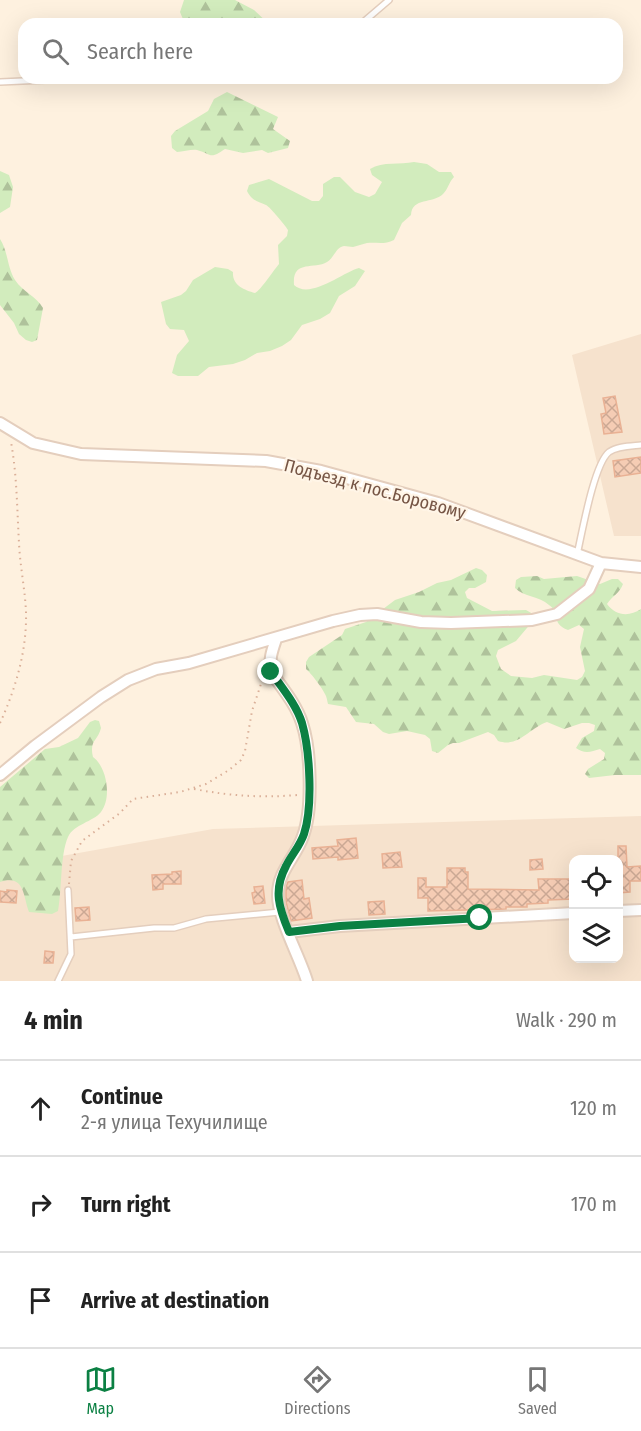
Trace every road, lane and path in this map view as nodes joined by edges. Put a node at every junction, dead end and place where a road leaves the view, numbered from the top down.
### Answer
1 (389, 0) edge
2 (368, 18) edge
3 (18, 81) edge
4 (0, 82) edge
5 (4, 427) edge
6 (641, 445) edge
7 (577, 555) junction
8 (601, 563) junction
9 (641, 567) edge
10 (276, 639) junction
11 (263, 676) dead end
12 (0, 723) edge
13 (0, 775) edge
14 (191, 788) junction
15 (309, 794) junction
16 (68, 890) joint
17 (641, 910) edge
18 (623, 911) edge
19 (281, 912) junction
20 (569, 913) edge
21 (289, 932) junction
22 (71, 937) junction
23 (58, 981) edge
24 (307, 981) edge

1 - 2 lane
3 - 4 lane
5 - 7 street, Подъезд к пос.Боровому
5 - 12 path
6 - 7 lane
7 - 8 street, Подъезд к пос.Боровому
8 - 9 street, Подъезд к пос.Боровому
8 - 10 street
10 - 13 street
10 - 15 street
11 - 14 path
14 - 15 path
14 - 16 path
15 - 19 street
16 - 22 lane
17 - 18 street
19 - 21 street
19 - 22 lane
20 - 21 street
21 - 24 street
22 - 23 lane

